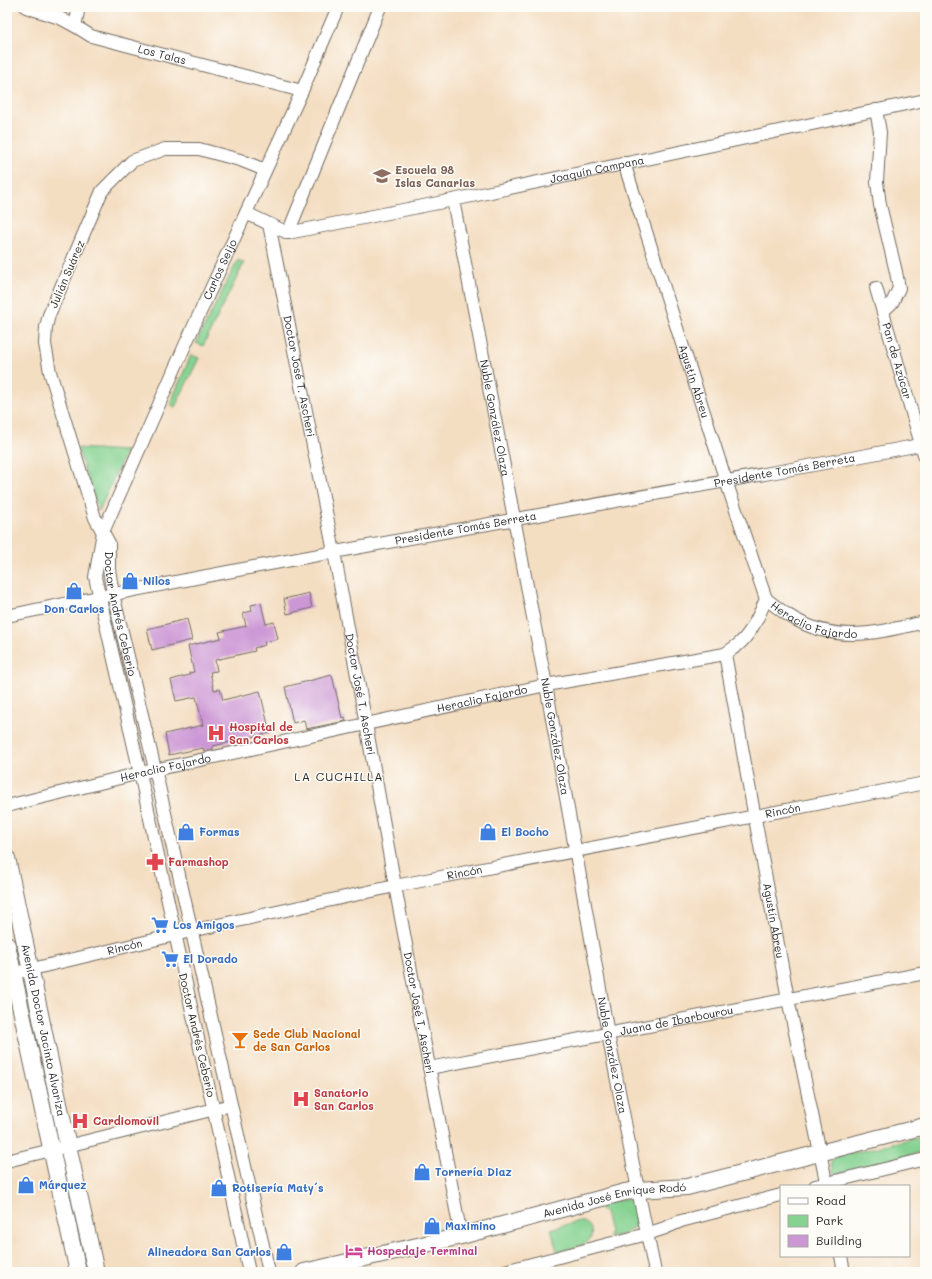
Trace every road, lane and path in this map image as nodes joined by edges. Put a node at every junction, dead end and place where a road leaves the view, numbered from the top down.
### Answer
1 (26, 7) edge
2 (79, 7) edge
3 (338, 7) edge
4 (376, 9) edge
5 (75, 26) junction
6 (302, 91) junction
7 (925, 100) edge
8 (876, 110) junction
9 (624, 163) junction
10 (265, 170) junction
11 (453, 200) junction
12 (246, 213) junction
13 (269, 224) junction
14 (288, 233) junction
15 (876, 288) dead end
16 (883, 311) junction
17 (923, 445) edge
18 (925, 458) edge
19 (726, 481) junction
20 (514, 518) junction
21 (103, 532) junction
22 (334, 552) junction
23 (113, 594) junction
24 (99, 596) junction
25 (766, 599) junction
26 (7, 616) edge
27 (925, 622) edge
28 (725, 654) junction
29 (546, 685) junction
30 (366, 724) junction
31 (155, 769) junction
32 (140, 773) junction
33 (925, 783) edge
34 (7, 806) edge
35 (755, 817) junction
36 (574, 850) junction
37 (7, 858) edge
38 (395, 886) junction
39 (191, 931) junction
40 (175, 935) junction
41 (7, 945) edge
42 (31, 969) junction
43 (10, 974) edge
44 (925, 974) edge
45 (788, 999) junction
46 (608, 1034) junction
47 (429, 1068) junction
48 (231, 1105) junction
49 (214, 1109) junction
50 (925, 1126) edge
51 (68, 1146) junction
52 (51, 1150) junction
53 (820, 1153) junction
54 (925, 1159) edge
55 (7, 1161) edge
56 (823, 1185) edge
57 (638, 1190) junction
58 (780, 1195) edge
59 (647, 1234) junction
60 (461, 1236) junction
61 (841, 1257) edge
62 (78, 1272) edge
63 (96, 1272) edge
64 (248, 1272) edge
65 (268, 1272) edge
66 (304, 1272) edge
67 (501, 1272) edge
68 (655, 1272) edge
69 (844, 1272) edge

1 - 5 street, Los Talas
2 - 5 street
3 - 6 street, Carlos Seijo
4 - 14 street
5 - 6 street, Los Talas
6 - 10 street, Carlos Seijo
7 - 8 street, Joaquín Campana
8 - 9 street, Joaquín Campana
8 - 16 street
9 - 11 street, Joaquín Campana
9 - 19 street, Agustín Abreu
10 - 12 street, Carlos Seijo
10 - 21 street, Julián Suárez
11 - 14 street, Joaquín Campana
11 - 20 street, Nuble González Olaza
12 - 13 street
12 - 21 street, Carlos Seijo
13 - 14 street
13 - 22 street, Doctor José T. Ascheri
15 - 16 street, Pan de Azúcar
16 - 17 street, Pan de Azúcar
17 - 18 street, Pan de Azúcar
17 - 19 street, Presidente Tomás Berreta
19 - 20 street, Presidente Tomás Berreta
19 - 25 street, Agustín Abreu
20 - 22 street, Presidente Tomás Berreta
20 - 29 street, Nuble González Olaza
21 - 23 street, Doctor Andrés Ceberio
21 - 24 street, Doctor Andrés Ceberio
22 - 23 street, Presidente Tomás Berreta
22 - 30 street, Doctor José T. Ascheri
23 - 24 street, Presidente Tomás Berreta
23 - 31 street, Doctor Andrés Ceberio
24 - 26 street, Presidente Tomás Berreta
24 - 32 street, Doctor Andrés Ceberio
25 - 27 street, Heraclio Fajardo
25 - 28 street, Heraclio Fajardo
28 - 29 street, Heraclio Fajardo
28 - 35 street, Agustín Abreu
29 - 30 street, Heraclio Fajardo
29 - 36 street, Nuble González Olaza
30 - 31 street, Heraclio Fajardo
30 - 38 street, Doctor José T. Ascheri
31 - 32 street, Heraclio Fajardo
31 - 39 street, Doctor Andrés Ceberio
32 - 34 street, Heraclio Fajardo
32 - 40 street, Doctor Andrés Ceberio
33 - 35 street, Rincón
35 - 36 street, Rincón
35 - 45 street, Agustín Abreu
36 - 38 street, Rincón
36 - 46 street, Nuble González Olaza
37 - 42 main road, Avenida Doctor Jacinto Alvariza
38 - 39 street, Rincón
38 - 47 street, Doctor José T. Ascheri
39 - 40 street, Rincón
39 - 48 street, Doctor Andrés Ceberio
40 - 42 street, Rincón
40 - 49 street, Doctor Andrés Ceberio
41 - 43 main road, Avenida Doctor Jacinto Alvariza
42 - 43 street, Rincón
42 - 51 main road, Avenida Doctor Jacinto Alvariza
43 - 52 main road, Avenida Doctor Jacinto Alvariza
44 - 45 street, Juana de Ibarbourou
45 - 46 street, Juana de Ibarbourou
45 - 53 street, Agustín Abreu
46 - 47 street, Juana de Ibarbourou
46 - 57 street, Nuble González Olaza
47 - 60 street, Doctor José T. Ascheri
48 - 49 street
48 - 65 street, Doctor Andrés Ceberio
49 - 51 street
49 - 64 street, Doctor Andrés Ceberio
50 - 53 main road, Avenida José Enrique Rodó
51 - 52 street
51 - 63 main road, Avenida Doctor Jacinto Alvariza
52 - 55 street
52 - 62 main road, Avenida Doctor Jacinto Alvariza
53 - 56 street, Agustín Abreu
53 - 57 main road, Avenida José Enrique Rodó
54 - 56 street
57 - 59 street, Nuble González Olaza
57 - 60 main road, Avenida José Enrique Rodó
58 - 59 street
59 - 67 street
59 - 68 street, Nuble González Olaza
60 - 66 main road, Avenida José Enrique Rodó
61 - 69 street

